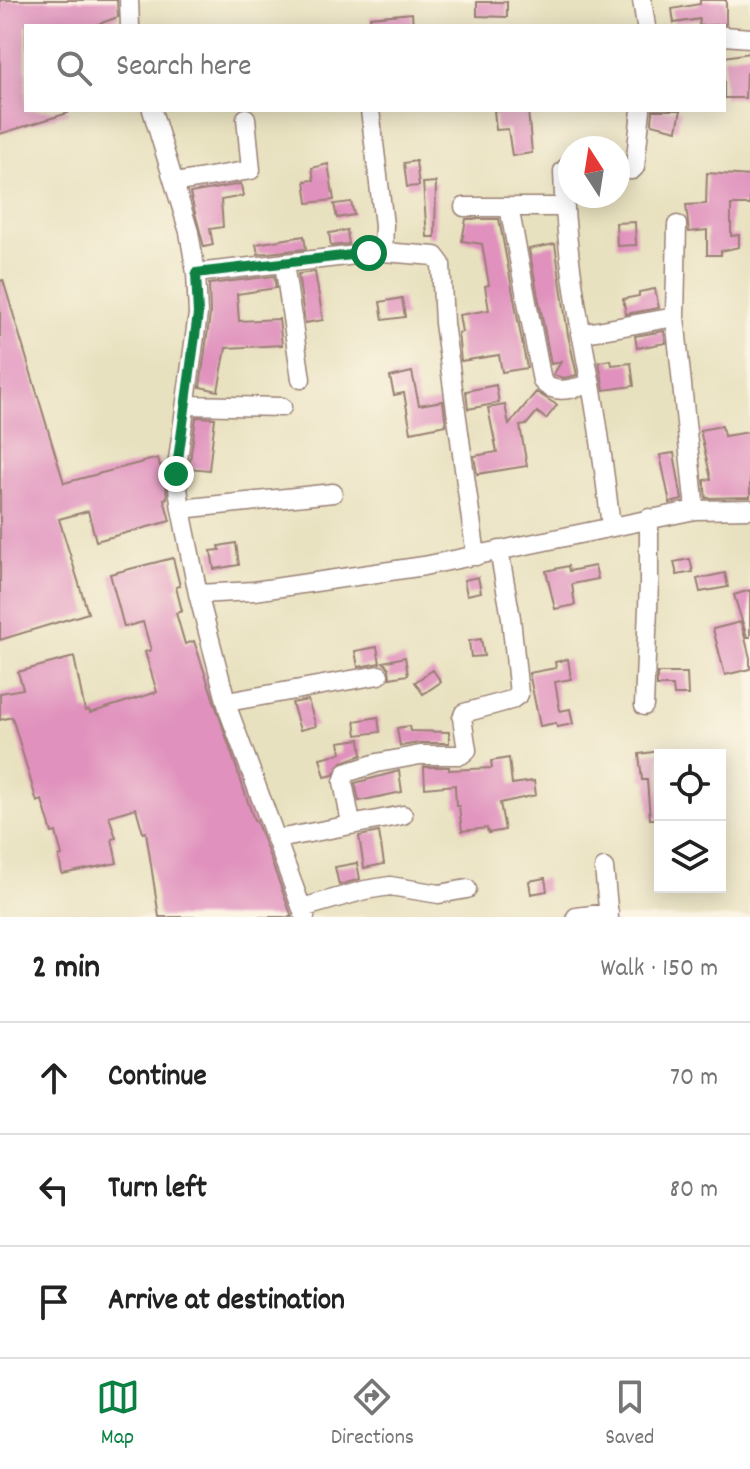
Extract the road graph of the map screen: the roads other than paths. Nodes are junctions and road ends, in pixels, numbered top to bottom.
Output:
1 (129, 0) edge
2 (642, 0) edge
3 (130, 24) edge
4 (646, 24) edge
5 (726, 36) edge
6 (750, 38) edge
7 (153, 112) edge
8 (370, 112) edge
9 (641, 112) edge
10 (246, 118) dead end
11 (630, 170) edge
12 (174, 183) junction
13 (464, 207) dead end
14 (509, 207) junction
15 (558, 207) edge
16 (564, 208) edge
17 (677, 225) dead end
18 (383, 252) junction
19 (284, 263) junction
20 (196, 273) junction
21 (675, 317) junction
22 (580, 334) junction
23 (301, 379) dead end
24 (591, 384) junction
25 (186, 405) junction
26 (282, 407) dead end
27 (333, 493) dead end
28 (181, 509) junction
29 (750, 509) edge
30 (695, 510) junction
31 (649, 518) junction
32 (611, 526) junction
33 (499, 550) junction
34 (476, 556) junction
35 (198, 594) junction
36 (379, 675) dead end
37 (227, 702) junction
38 (644, 706) dead end
39 (403, 815) dead end
40 (351, 823) junction
41 (278, 839) junction
42 (604, 868) dead end
43 (467, 889) dead end
44 (304, 912) edge
45 (609, 915) edge
46 (576, 917) edge

1 - 3 street
2 - 4 street
5 - 6 street
7 - 12 street
8 - 18 street
9 - 11 street
10 - 12 street
12 - 20 street
13 - 14 street
14 - 15 street
14 - 24 street
16 - 22 street
17 - 21 street
18 - 19 street
18 - 34 street
19 - 20 street
19 - 23 street
20 - 25 street
21 - 22 street
21 - 30 street
22 - 24 street
24 - 32 street
25 - 26 street
25 - 28 street
27 - 28 street
28 - 35 street
29 - 30 street
30 - 31 street
31 - 32 street
31 - 38 street
32 - 33 street
33 - 34 street
33 - 40 street
34 - 35 street
35 - 37 street
36 - 37 street
37 - 41 street
39 - 40 street
40 - 41 street
41 - 44 street
42 - 45 street
43 - 44 street
45 - 46 street

